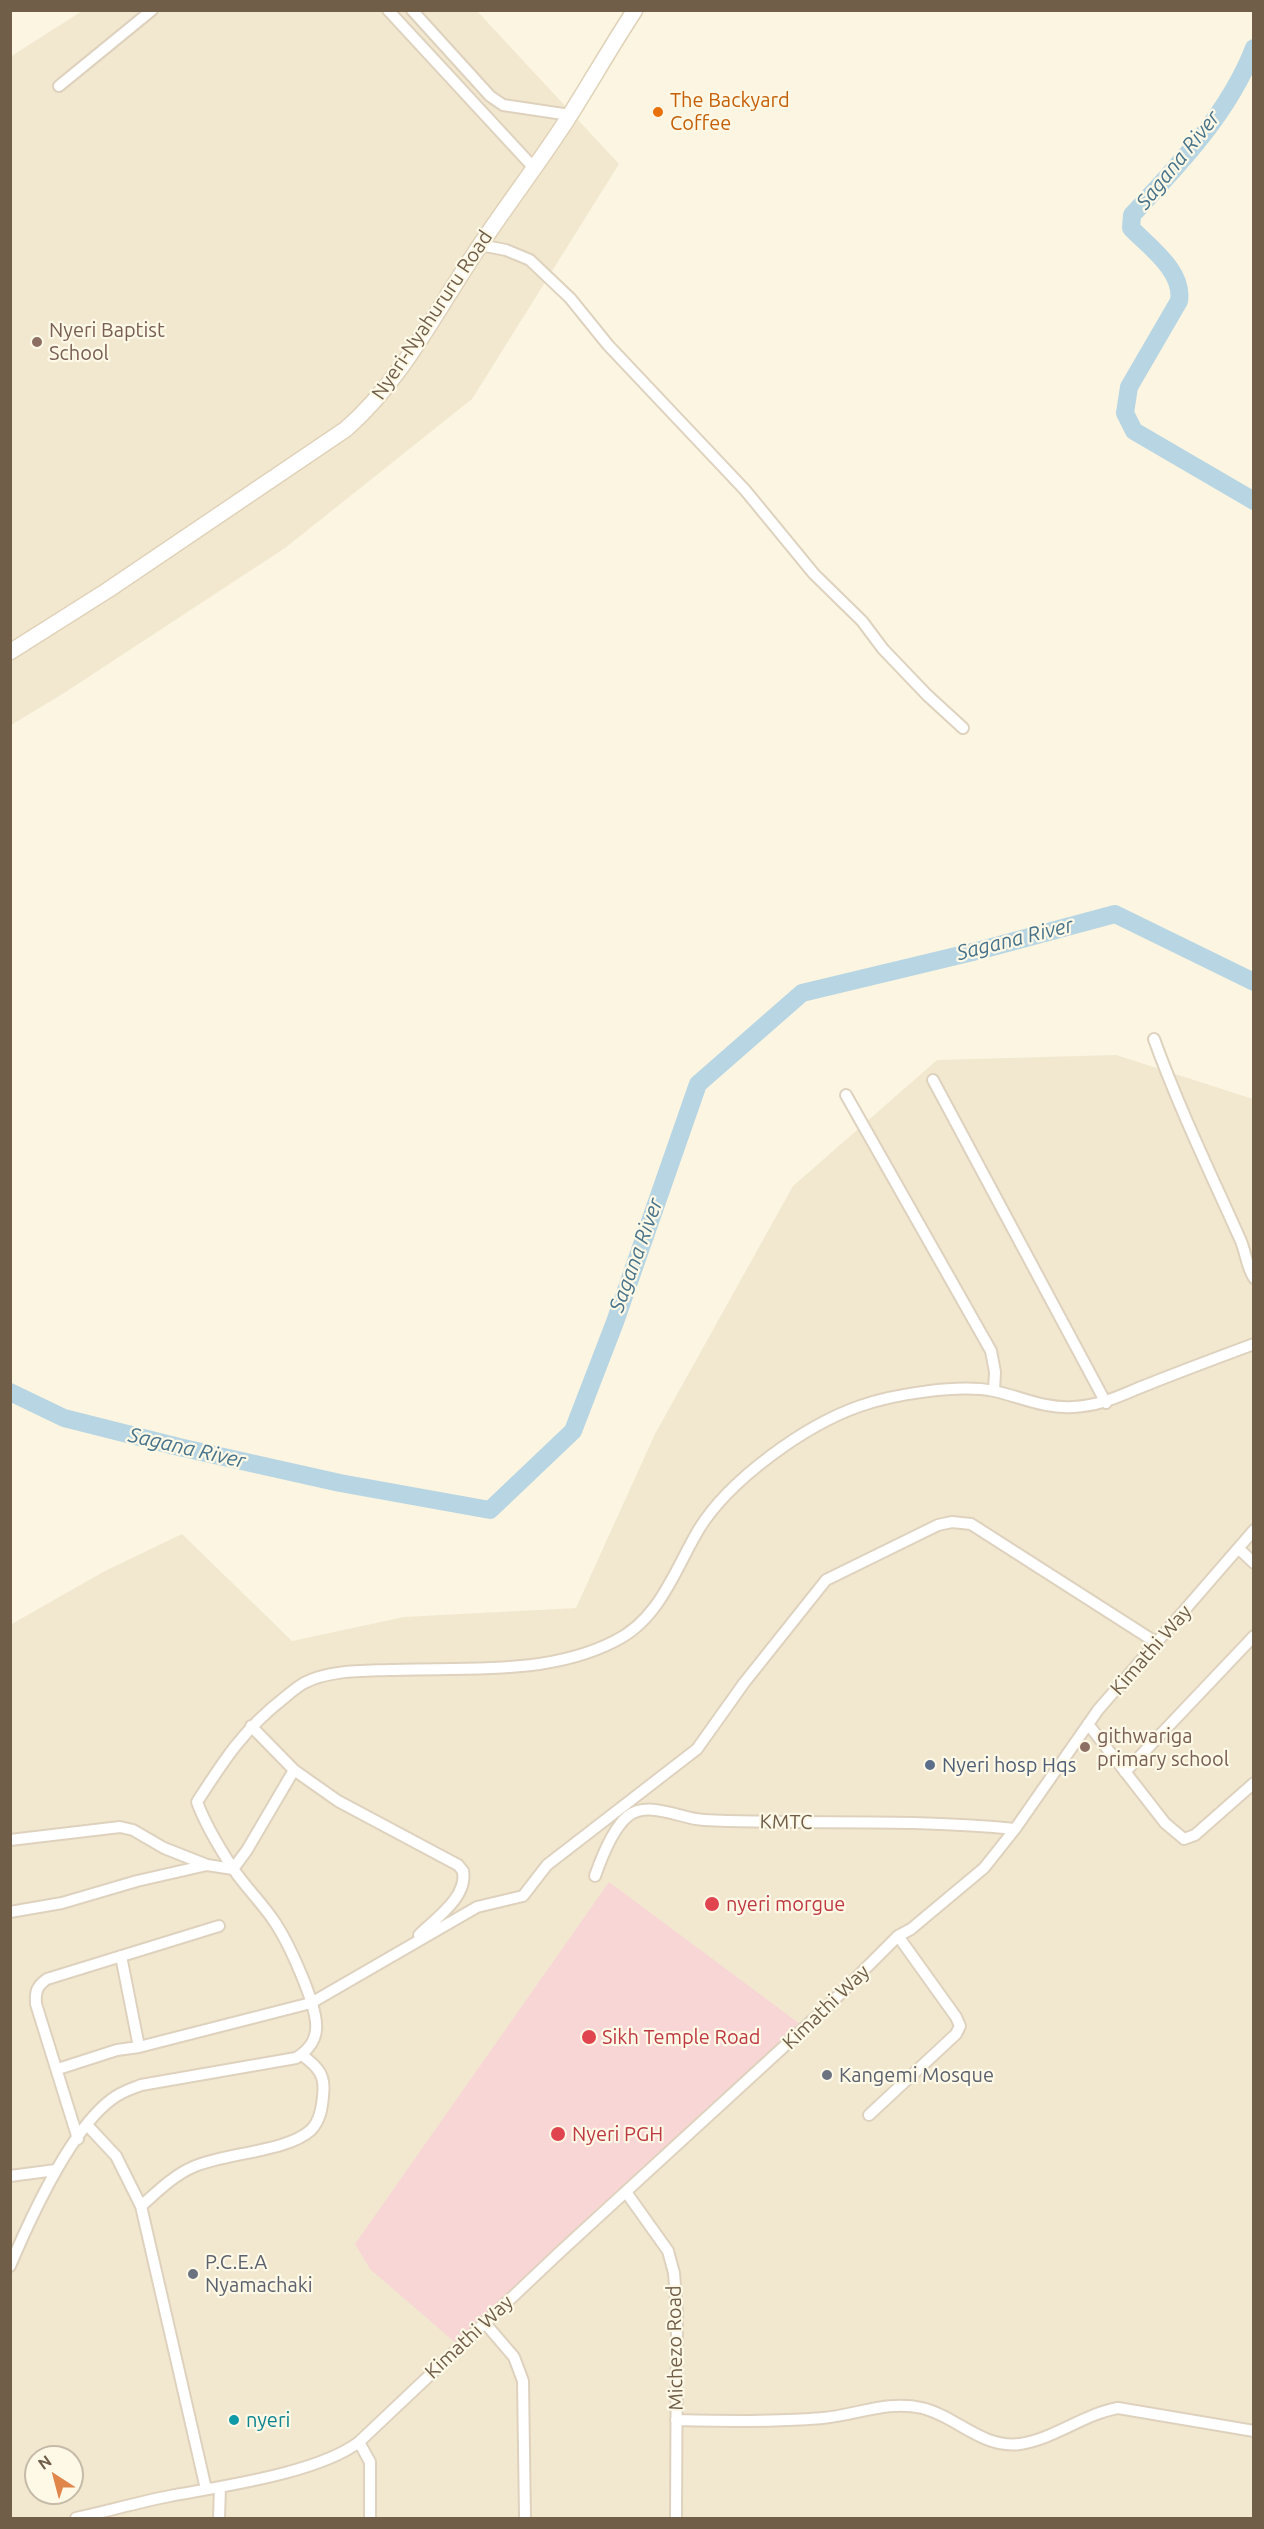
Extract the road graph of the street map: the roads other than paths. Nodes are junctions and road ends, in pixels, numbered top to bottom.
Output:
1 (152, 10) edge
2 (388, 10) edge
3 (412, 10) edge
4 (635, 10) edge
5 (59, 86) dead end
6 (570, 115) junction
7 (534, 168) junction
8 (480, 245) junction
9 (10, 652) edge
10 (963, 728) dead end
11 (1154, 1039) dead end
12 (933, 1080) dead end
13 (846, 1095) dead end
14 (1254, 1278) edge
15 (1254, 1344) edge
16 (994, 1391) junction
17 (1107, 1403) junction
18 (1254, 1530) edge
19 (1239, 1549) junction
20 (1254, 1563) edge
21 (1254, 1636) edge
22 (1157, 1643) junction
23 (1088, 1724) junction
24 (251, 1726) junction
25 (294, 1770) junction
26 (1125, 1772) junction
27 (1254, 1783) edge
28 (1015, 1829) junction
29 (10, 1840) edge
30 (207, 1865) junction
31 (233, 1869) junction
32 (595, 1876) dead end
33 (10, 1912) edge
34 (219, 1926) dead end
35 (898, 1936) junction
36 (408, 1946) junction
37 (121, 1956) junction
38 (311, 2003) junction
39 (139, 2047) junction
40 (302, 2055) junction
41 (57, 2069) junction
42 (869, 2115) dead end
43 (87, 2125) junction
44 (78, 2139) junction
45 (56, 2170) junction
46 (10, 2176) edge
47 (626, 2192) junction
48 (141, 2206) junction
49 (13, 2249) edge
50 (10, 2266) edge
51 (484, 2322) junction
52 (676, 2420) junction
53 (1254, 2432) edge
54 (359, 2442) junction
55 (220, 2487) junction
56 (206, 2489) junction
57 (110, 2514) edge
58 (76, 2518) edge
59 (219, 2518) edge
60 (370, 2518) edge
61 (525, 2518) edge
62 (676, 2518) edge

1 - 5 street
2 - 7 street
3 - 6 street
4 - 6 main road, Nyeri-Nyahururu Road
6 - 7 main road, Nyeri-Nyahururu Road
7 - 8 main road, Nyeri-Nyahururu Road
8 - 9 main road, Nyeri-Nyahururu Road
8 - 10 street
11 - 14 street
12 - 17 street
13 - 16 street
15 - 17 street
16 - 17 street
16 - 24 street
18 - 19 street, Kimathi Way
19 - 20 street
19 - 22 street, Kimathi Way
21 - 26 street
22 - 23 street, Kimathi Way
22 - 36 street
23 - 26 street
23 - 28 street, Kimathi Way
24 - 25 street
24 - 31 street
25 - 31 street
25 - 36 street
26 - 27 street
28 - 32 street, KMTC
28 - 35 street, Kimathi Way
29 - 30 street
30 - 31 street
30 - 33 street
31 - 38 street
34 - 37 street
35 - 42 street
35 - 47 street, Kimathi Way
36 - 38 street
37 - 39 street
37 - 41 street
38 - 39 street
38 - 40 street
39 - 41 street
40 - 43 street
40 - 48 street
41 - 44 street
43 - 44 street
43 - 48 street
44 - 45 street
45 - 46 street
45 - 49 street
47 - 51 street, Kimathi Way
47 - 52 street, Michezo Road
48 - 56 street
49 - 50 street
51 - 54 street, Kimathi Way
51 - 61 street
52 - 53 street
52 - 62 street, Michezo Road
54 - 55 street, Kimathi Way
54 - 60 street
55 - 56 street, Kimathi Way
55 - 59 street
56 - 57 street, Kimathi Way
57 - 58 street, Kimathi Way

